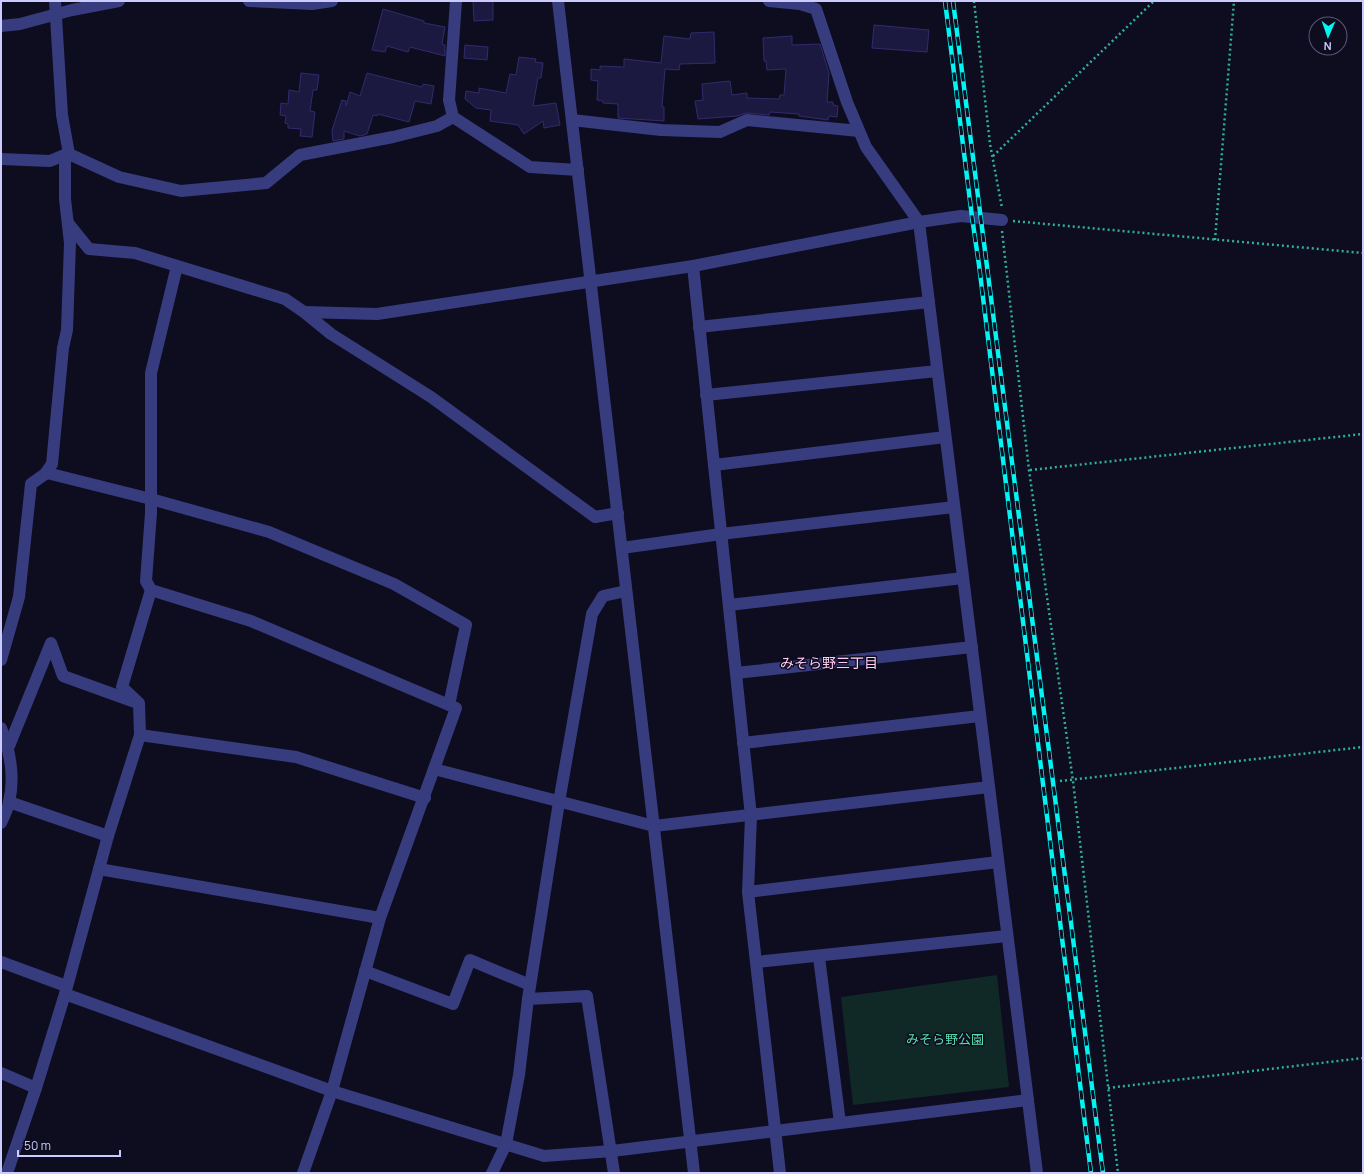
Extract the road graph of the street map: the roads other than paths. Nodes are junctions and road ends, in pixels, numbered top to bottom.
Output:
1 (55, 1) edge
2 (119, 1) edge
3 (249, 1) edge
4 (332, 1) edge
5 (456, 1) edge
6 (558, 1) edge
7 (769, 1) edge
8 (312, 2) edge
9 (818, 5) edge
10 (56, 14) junction
11 (1, 26) edge
12 (453, 117) junction
13 (572, 120) junction
14 (859, 130) junction
15 (69, 153) junction
16 (1, 159) edge
17 (578, 170) junction
18 (1002, 220) road end
19 (918, 222) junction
20 (68, 223) junction
21 (177, 266) junction
22 (693, 266) junction
23 (591, 282) junction
24 (928, 302) junction
25 (304, 312) junction
26 (699, 327) junction
27 (937, 371) junction
28 (706, 395) junction
29 (945, 437) junction
30 (714, 465) junction
31 (47, 473) junction
32 (151, 499) junction
33 (954, 507) junction
34 (618, 513) junction
35 (721, 534) junction
36 (622, 548) junction
37 (963, 578) junction
38 (151, 590) junction
39 (626, 591) junction
40 (729, 605) junction
41 (972, 647) junction
42 (1, 660) edge
43 (736, 673) junction
44 (138, 703) junction
45 (449, 705) junction
46 (980, 716) junction
47 (1, 728) edge
48 (140, 735) junction
49 (743, 743) junction
50 (8, 746) junction
51 (434, 769) junction
52 (989, 787) junction
53 (425, 798) junction
54 (9, 802) junction
55 (559, 802) junction
56 (751, 816) junction
57 (1, 823) edge
58 (654, 826) junction
59 (108, 836) junction
60 (998, 862) junction
61 (98, 869) junction
62 (748, 892) junction
63 (380, 918) junction
64 (1008, 936) junction
65 (818, 957) junction
66 (1, 962) edge
67 (756, 962) junction
68 (365, 971) junction
69 (530, 986) junction
70 (65, 990) junction
71 (528, 999) junction
72 (1, 1073) edge
73 (36, 1088) junction
74 (332, 1091) junction
75 (1028, 1100) junction
76 (840, 1123) junction
77 (775, 1131) junction
78 (690, 1141) junction
79 (506, 1144) junction
80 (612, 1151) junction
81 (7, 1173) edge
82 (303, 1173) edge
83 (492, 1173) edge
84 (614, 1173) edge
85 (694, 1173) edge
86 (780, 1173) edge
87 (1037, 1173) edge

1 - 10 street
2 - 10 street
3 - 8 street
4 - 8 street
5 - 12 street
6 - 13 street
7 - 9 street
9 - 14 street
10 - 11 street
10 - 15 street
12 - 15 street
12 - 17 street
13 - 14 street
13 - 17 street
14 - 19 street
15 - 16 street
15 - 20 street
17 - 23 street
18 - 19 street
19 - 22 street
19 - 24 street
20 - 21 street
20 - 31 street
21 - 25 street
21 - 32 street
22 - 23 street
22 - 26 street
23 - 25 street
23 - 34 street
24 - 26 street
24 - 27 street
25 - 34 street
26 - 28 street
27 - 28 street
27 - 29 street
28 - 30 street
29 - 30 street
29 - 33 street
30 - 35 street
31 - 32 street
31 - 42 street
32 - 38 street
32 - 45 street
33 - 35 street
33 - 37 street
34 - 36 street
35 - 36 street
35 - 40 street
36 - 39 street
37 - 40 street
37 - 41 street
38 - 44 street
38 - 45 street
39 - 55 street
39 - 58 street
40 - 43 street
41 - 43 street
41 - 46 street
43 - 49 street
44 - 48 street
44 - 50 street
45 - 51 street
46 - 49 street
46 - 52 street
47 - 50 street
48 - 53 street
48 - 59 street
49 - 56 street
50 - 54 street
51 - 53 street
51 - 55 street
52 - 56 street
52 - 60 street
53 - 63 street
54 - 57 street
54 - 59 street
55 - 58 street
55 - 69 street
56 - 58 street
56 - 62 street
58 - 78 street
59 - 61 street
60 - 62 street
60 - 64 street
61 - 63 street
61 - 70 street
62 - 67 street
63 - 68 street
64 - 65 street
64 - 75 street
65 - 67 street
65 - 76 street
66 - 70 street
67 - 77 street
68 - 69 street
68 - 74 street
69 - 71 street
70 - 73 street
70 - 74 street
71 - 79 street
71 - 80 street
72 - 73 street
73 - 81 street
74 - 79 street
74 - 82 street
75 - 76 street
75 - 87 street
76 - 77 street
77 - 78 street
77 - 86 street
78 - 80 street
78 - 85 street
79 - 80 street
79 - 83 street
80 - 84 street

